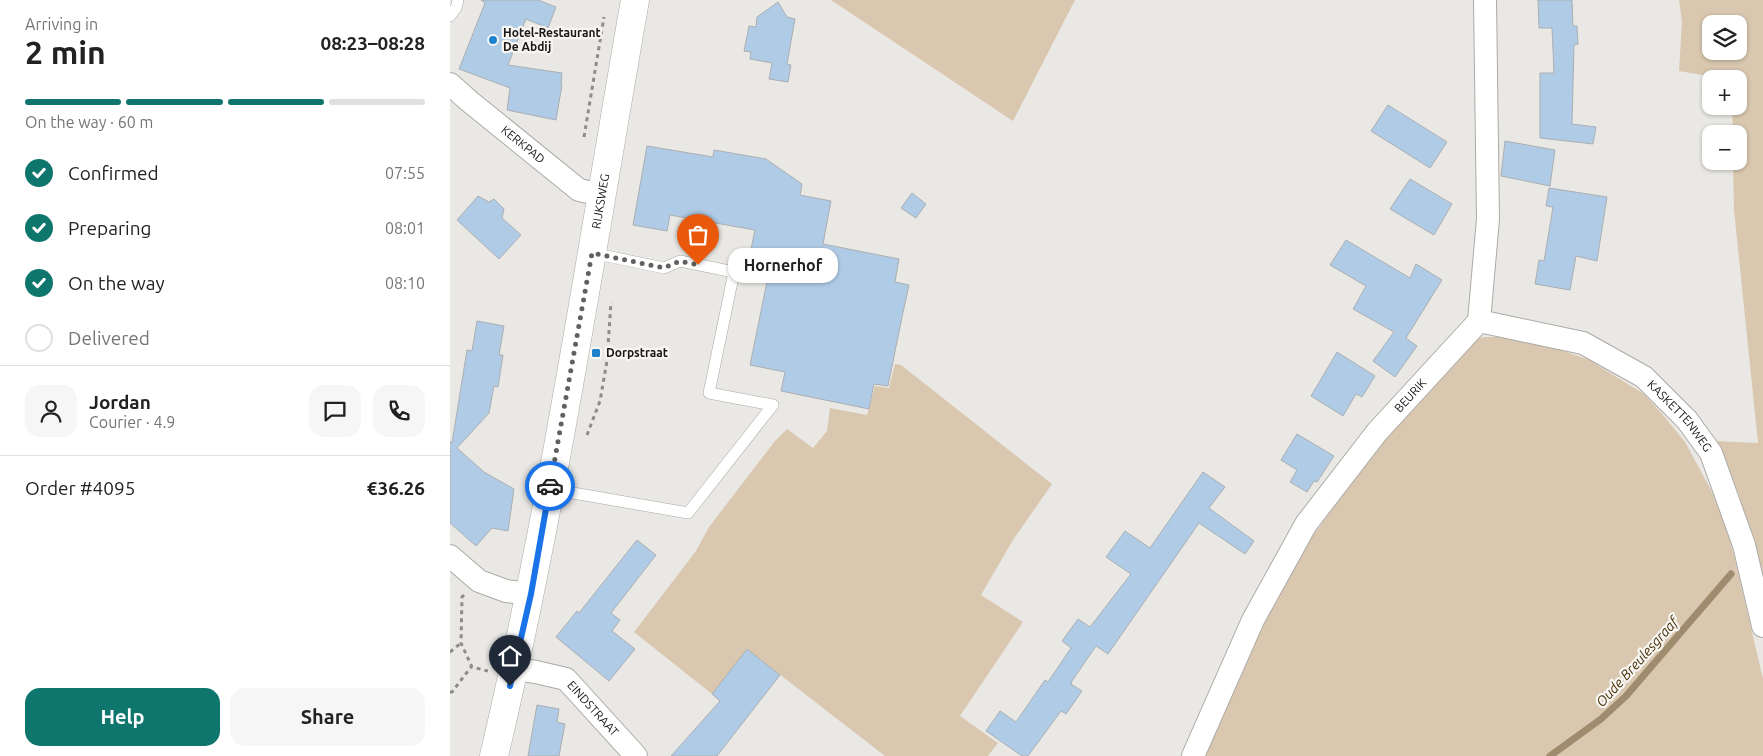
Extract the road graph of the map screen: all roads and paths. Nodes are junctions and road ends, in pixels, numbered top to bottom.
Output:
1 (458, 0) edge
2 (635, 0) edge
3 (1485, 0) edge
4 (450, 16) edge
5 (450, 84) edge
6 (590, 192) junction
7 (592, 253) junction
8 (1479, 321) junction
9 (550, 489) junction
10 (450, 556) edge
11 (479, 581) junction
12 (531, 594) junction
13 (1763, 626) edge
14 (461, 643) junction
15 (450, 652) edge
16 (472, 666) junction
17 (502, 670) junction
18 (450, 692) edge
19 (494, 756) edge
20 (636, 756) edge
21 (1192, 756) edge

1 - 4 lane
2 - 6 main road, RIJKSWEG
3 - 8 street
5 - 6 street, KERKPAD
6 - 7 main road, RIJKSWEG
7 - 9 main road, RIJKSWEG
7 - 9 lane
8 - 13 street, KASKETTENWEG
8 - 21 street, BEURIK
9 - 12 main road, RIJKSWEG
10 - 11 street
11 - 12 street
11 - 14 path
12 - 17 main road, RIJKSWEG
14 - 15 path
14 - 16 path
16 - 17 path
16 - 18 path
17 - 19 main road, RIJKSWEG
17 - 20 street, EINDSTRAAT

